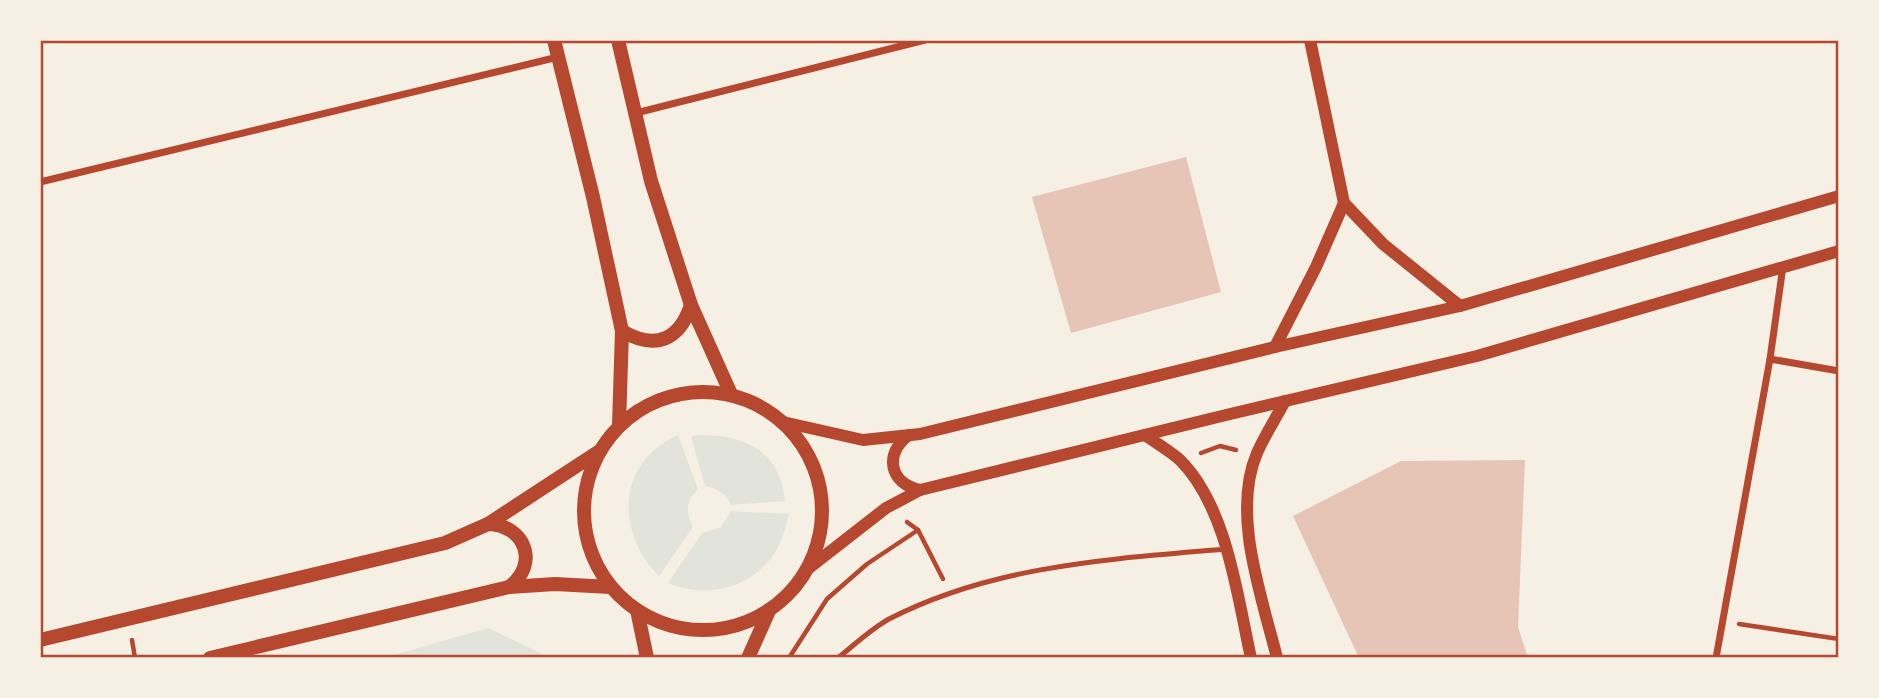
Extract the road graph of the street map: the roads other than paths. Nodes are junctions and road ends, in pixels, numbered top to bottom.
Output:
1 (554, 40) edge
2 (618, 40) edge
3 (925, 40) edge
4 (1310, 40) edge
5 (558, 57) junction
6 (636, 113) junction
7 (40, 182) edge
8 (1839, 196) edge
9 (1344, 203) junction
10 (1839, 251) edge
11 (1783, 265) junction
12 (691, 304) junction
13 (1460, 306) junction
14 (622, 331) junction
15 (1275, 347) junction
16 (1770, 359) junction
17 (1839, 371) edge
18 (730, 394) junction
19 (1285, 401) junction
20 (783, 422) junction
21 (620, 425) junction
22 (909, 435) junction
23 (1145, 435) junction
24 (598, 452) junction
25 (920, 490) junction
26 (488, 524) junction
27 (1226, 549) junction
28 (809, 568) junction
29 (509, 587) junction
30 (611, 587) junction
31 (637, 610) junction
32 (769, 611) junction
33 (40, 640) edge
34 (210, 658) edge
35 (647, 658) edge
36 (748, 658) edge
37 (838, 658) edge
38 (1251, 658) edge
39 (1277, 658) edge
40 (1716, 658) edge

1 - 5 main road
2 - 6 main road
3 - 6 street
4 - 9 street
5 - 7 street
5 - 14 main road
6 - 12 main road
8 - 13 street
9 - 13 street
9 - 15 street
10 - 11 street
11 - 16 street
11 - 19 street
12 - 14 main road
12 - 18 main road
13 - 15 street
14 - 21 main road
15 - 22 street
16 - 17 street
16 - 40 street
18 - 20 main road
18 - 21 main road
19 - 23 street
19 - 39 street
20 - 22 street
20 - 28 main road
21 - 24 main road
22 - 25 street
23 - 25 street
23 - 27 street
24 - 26 main road
24 - 30 main road
25 - 28 street
26 - 29 main road
26 - 33 main road
27 - 37 lane
27 - 38 street
28 - 32 main road
29 - 30 main road
29 - 34 main road
30 - 31 main road
31 - 32 main road
31 - 35 main road
32 - 36 main road

